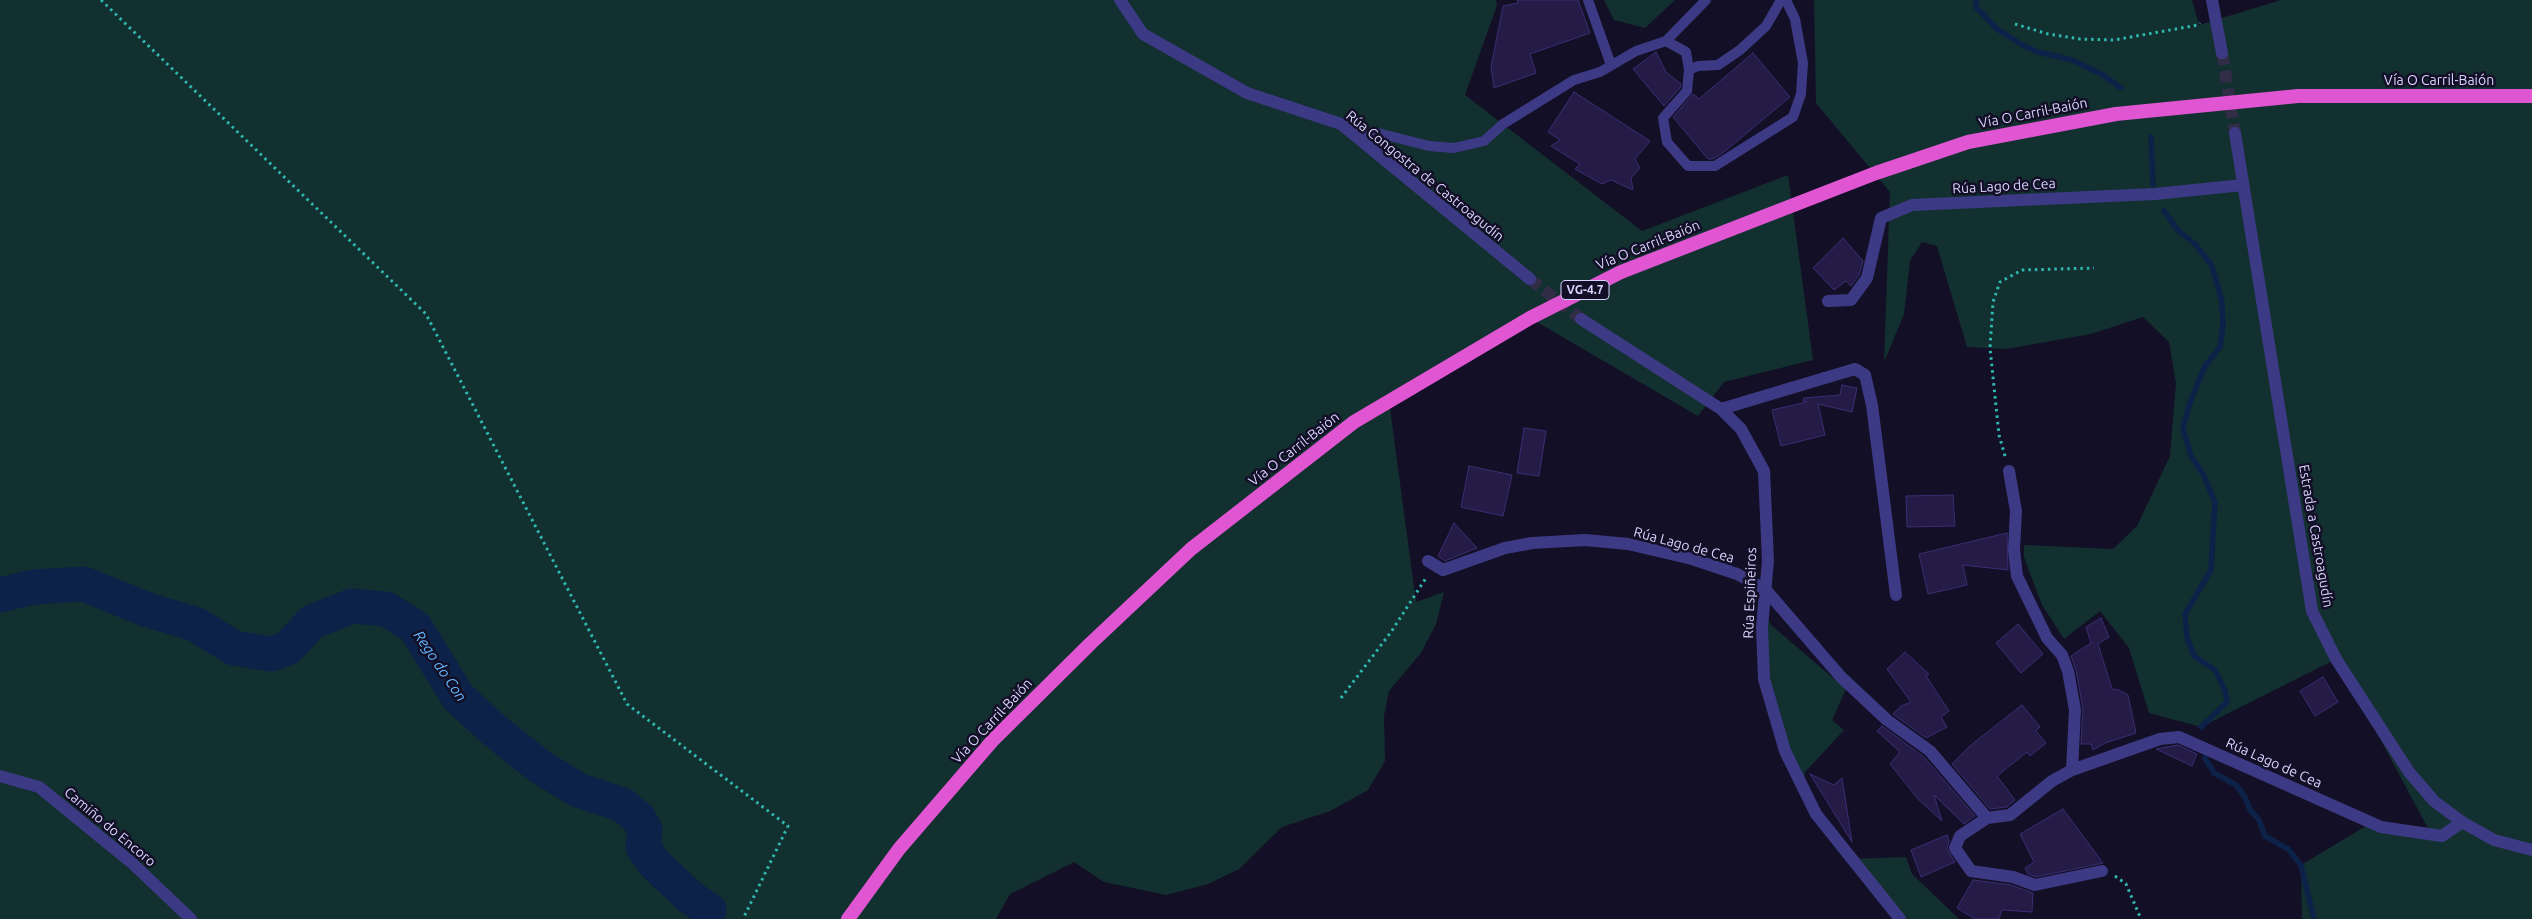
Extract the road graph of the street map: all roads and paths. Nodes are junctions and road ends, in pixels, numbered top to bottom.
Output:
1 (101, 0) edge
2 (1120, 0) edge
3 (1588, 0) edge
4 (1706, 0) edge
5 (1781, 0) edge
6 (1786, 0) edge
7 (2213, 3) edge
8 (2015, 24) dead end
9 (1666, 41) junction
10 (2222, 53) tunnel mouth
11 (1611, 65) junction
12 (1689, 70) junction
13 (2532, 96) edge
14 (2235, 133) tunnel mouth
15 (1358, 138) junction
16 (2243, 185) junction
17 (2094, 268) dead end
18 (1530, 279) tunnel mouth
19 (1828, 301) dead end
20 (1581, 319) tunnel mouth
21 (1721, 410) junction
22 (2009, 471) joint
23 (1428, 561) dead end
24 (1443, 570) junction
25 (1766, 589) junction
26 (1896, 595) dead end
27 (1341, 698) dead end
28 (2072, 770) junction
29 (0, 776) edge
30 (1987, 818) junction
31 (2462, 822) junction
32 (2532, 850) edge
33 (2102, 871) joint
34 (191, 919) edge
35 (743, 919) edge
36 (848, 919) edge
37 (1900, 919) edge
38 (2141, 919) edge

1 - 35 path
2 - 15 street, Rúa Congostra de Castroagudín
3 - 11 lane
4 - 9 lane
5 - 12 lane
6 - 12 lane
7 - 8 path
7 - 10 street
9 - 11 lane
9 - 12 lane
11 - 15 lane
13 - 36 highway, Vía O Carril-Baión / VG-4.7
14 - 16 street, Estrada a Castroagudín
15 - 18 street, Rúa Congostra de Castroagudín
16 - 19 street, Rúa Lago de Cea
16 - 31 street, Estrada a Castroagudín
17 - 22 path
20 - 21 street, Rúa Espiñeiros
21 - 25 street, Rúa Espiñeiros
21 - 26 street
22 - 28 street
23 - 24 street
24 - 25 street, Rúa Lago de Cea
24 - 27 path
25 - 30 street, Rúa Lago de Cea
25 - 37 street, Rúa Espiñeiros
28 - 30 street, Rúa Lago de Cea
28 - 31 street, Rúa Lago de Cea
29 - 34 street, Camiño do Encoro
30 - 33 street, Rúa Lago de Cea
31 - 32 street, Estrada a Castroagudín
33 - 38 path

